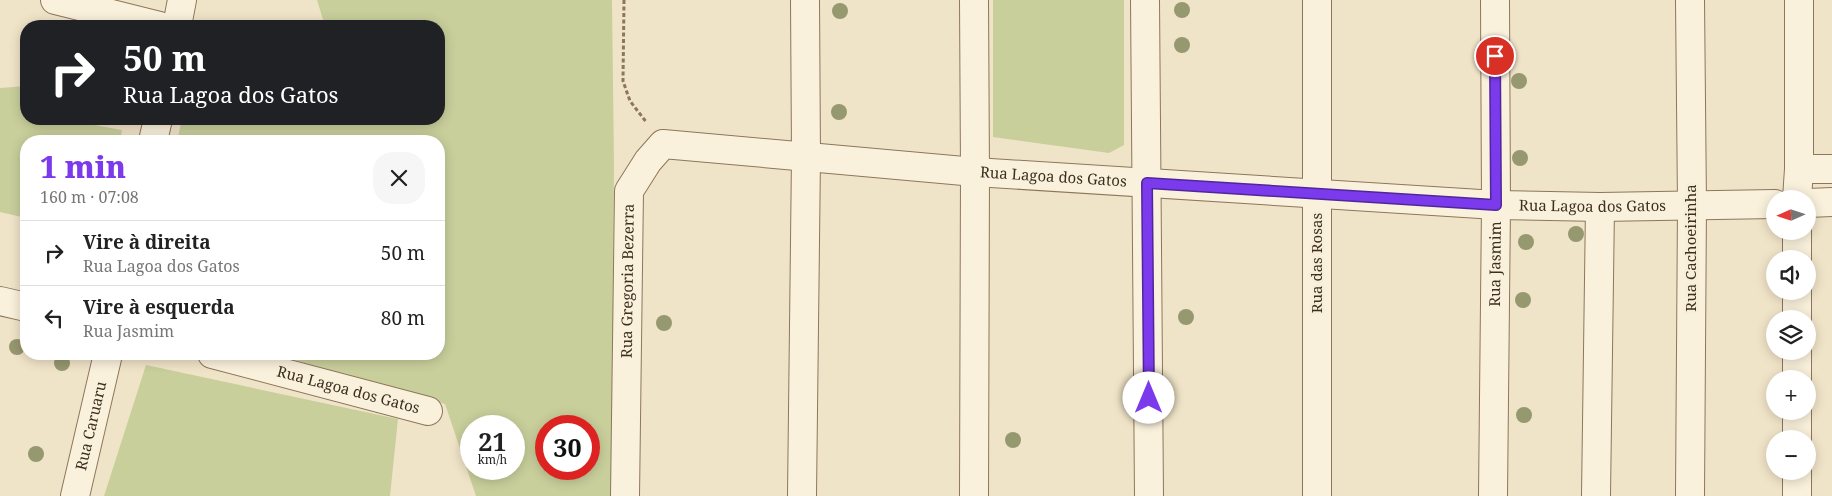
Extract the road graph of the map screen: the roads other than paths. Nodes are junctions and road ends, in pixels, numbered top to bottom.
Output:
1 (55, 0) edge
2 (182, 0) edge
3 (805, 0) edge
4 (974, 0) edge
5 (1145, 0) edge
6 (1317, 0) edge
7 (1495, 0) edge
8 (1690, 0) edge
9 (1799, 0) edge
10 (136, 20) edge
11 (178, 20) edge
12 (663, 144) joint
13 (806, 156) junction
14 (1799, 169) junction
15 (1832, 169) edge
16 (976, 172) junction
17 (1147, 183) junction
18 (1798, 190) edge
19 (1317, 195) junction
20 (1832, 202) edge
21 (1816, 203) edge
22 (1766, 204) edge
23 (1496, 205) junction
24 (1692, 205) junction
25 (1600, 206) junction
26 (0, 301) edge
27 (20, 306) edge
28 (107, 360) edge
29 (235, 360) edge
30 (428, 411) dead end
31 (1796, 480) edge
32 (75, 496) edge
33 (625, 496) edge
34 (802, 496) edge
35 (974, 496) edge
36 (1150, 496) edge
37 (1317, 496) edge
38 (1493, 496) edge
39 (1596, 496) edge
40 (1690, 496) edge
41 (1796, 496) edge

1 - 10 street
2 - 11 street
3 - 13 street
4 - 16 street
5 - 17 street
6 - 19 street, Rua das Rosas
7 - 23 street, Rua Jasmim
8 - 24 street, Rua Cachoeirinha
9 - 14 street
12 - 13 street, Rua Lagoa dos Gatos
12 - 33 street, Rua Gregoria Bezerra
13 - 16 street, Rua Lagoa dos Gatos
13 - 34 street
14 - 15 street
14 - 18 street
16 - 17 street, Rua Lagoa dos Gatos
16 - 35 street
17 - 19 street, Rua Lagoa dos Gatos
17 - 36 street
19 - 23 street, Rua Lagoa dos Gatos
19 - 37 street, Rua das Rosas
20 - 21 street
22 - 24 street, Rua Lagoa dos Gatos
23 - 25 street, Rua Lagoa dos Gatos
23 - 38 street, Rua Jasmim
24 - 25 street, Rua Lagoa dos Gatos
24 - 40 street, Rua Cachoeirinha
25 - 39 street
26 - 27 street
28 - 32 street, Rua Caruaru
29 - 30 street, Rua Lagoa dos Gatos
31 - 41 street

